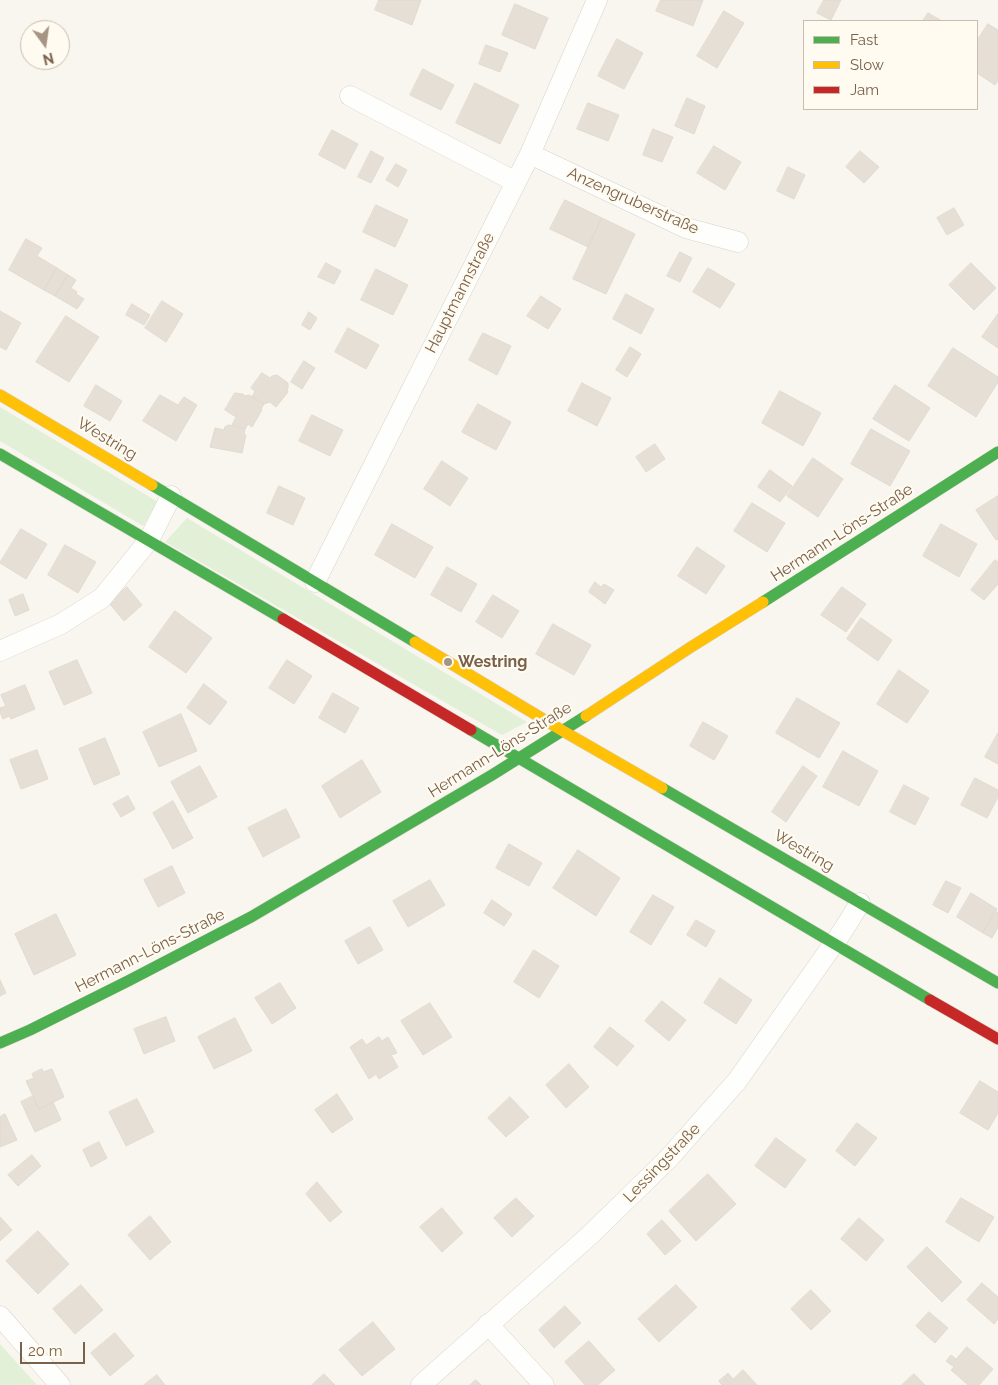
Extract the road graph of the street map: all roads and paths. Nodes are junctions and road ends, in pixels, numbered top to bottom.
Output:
1 (597, 0) edge
2 (350, 96) dead end
3 (530, 154) junction
4 (516, 182) junction
5 (738, 242) dead end
6 (0, 395) edge
7 (998, 452) edge
8 (0, 454) edge
9 (171, 496) junction
10 (149, 540) junction
11 (315, 582) junction
12 (0, 651) edge
13 (563, 731) junction
14 (519, 759) junction
15 (860, 903) junction
16 (833, 943) junction
17 (998, 983) edge
18 (998, 1039) edge
19 (0, 1043) edge
20 (0, 1316) edge
21 (488, 1324) junction
22 (60, 1385) edge
23 (421, 1385) edge
24 (544, 1385) edge

1 - 3 street, Hauptmannstraße
2 - 4 street
3 - 4 street, Hauptmannstraße
3 - 5 street, Anzengruberstraße
4 - 11 street, Hauptmannstraße
6 - 9 street, Westring
7 - 13 street, Hermann-Löns-Straße
8 - 10 street
9 - 10 street
9 - 11 street, Westring
10 - 12 street
10 - 14 street
11 - 13 street, Westring
13 - 14 street, Hermann-Löns-Straße
13 - 15 street, Westring
14 - 16 street
14 - 19 street, Hermann-Löns-Straße
15 - 16 street, Lessingstraße
15 - 17 street, Westring
16 - 18 street
16 - 21 street, Lessingstraße
20 - 22 street
21 - 23 street, Lessingstraße
21 - 24 street

